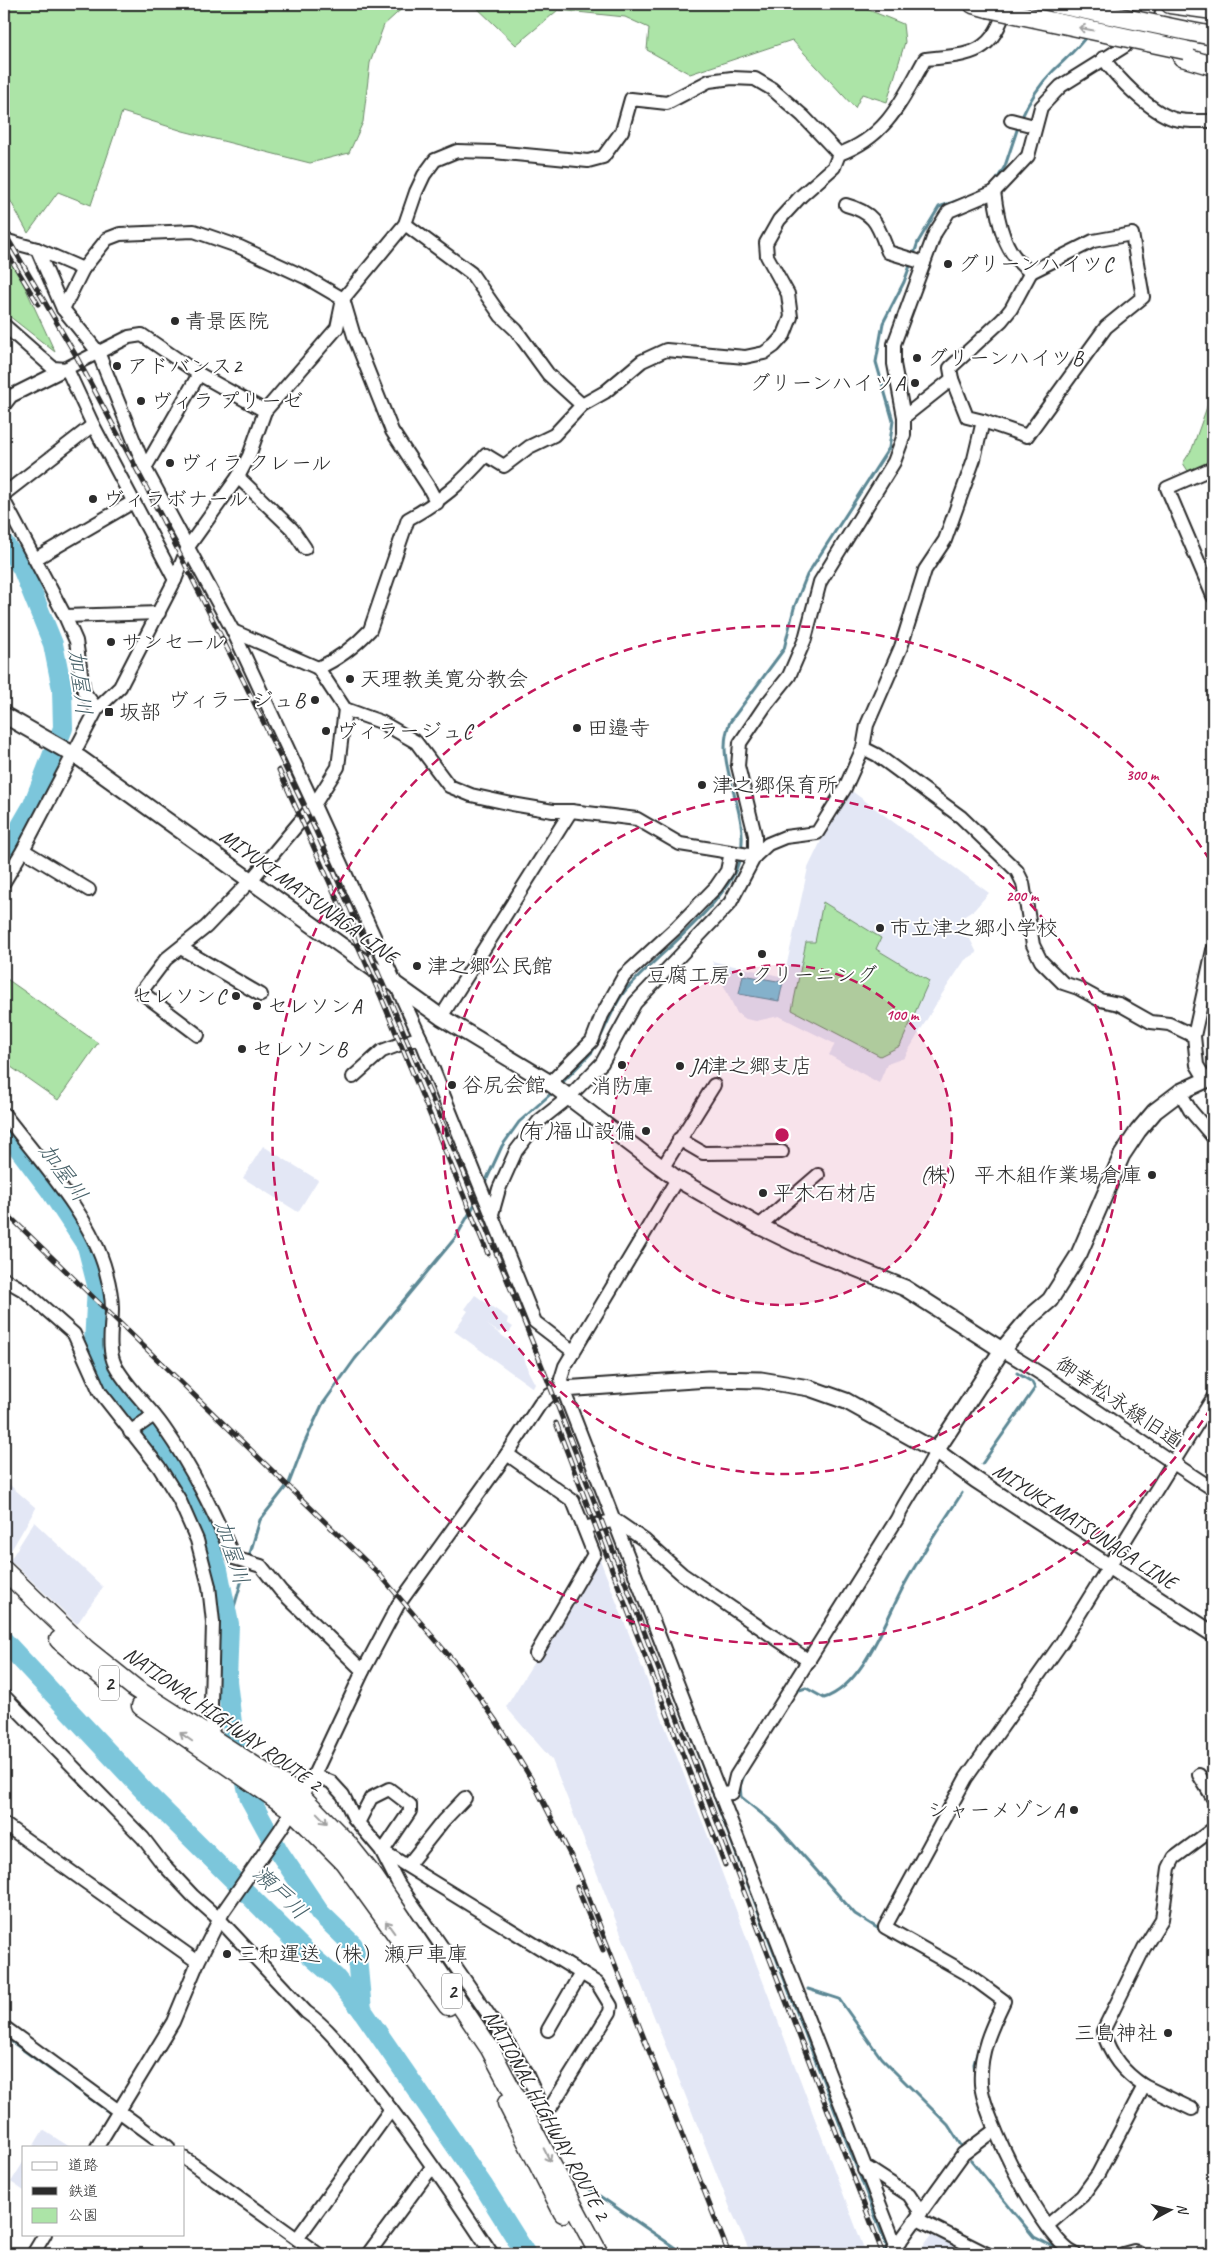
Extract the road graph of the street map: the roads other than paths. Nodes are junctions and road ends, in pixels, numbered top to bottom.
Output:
1 (1007, 4) edge
2 (1057, 4) edge
3 (1149, 4) edge
4 (1170, 4) edge
5 (980, 6) edge
6 (1213, 10) edge
7 (1213, 36) edge
8 (1184, 54) junction
9 (1213, 55) edge
10 (1102, 58) junction
11 (1213, 66) edge
12 (1011, 120) dead end
13 (1213, 121) edge
14 (1034, 126) junction
15 (839, 154) junction
16 (994, 192) junction
17 (846, 206) dead end
18 (405, 224) junction
19 (4, 240) edge
20 (37, 249) junction
21 (924, 263) junction
22 (83, 269) junction
23 (1031, 272) junction
24 (343, 299) junction
25 (63, 309) junction
26 (4, 325) edge
27 (98, 352) junction
28 (68, 369) junction
29 (199, 374) junction
30 (952, 379) junction
31 (582, 404) junction
32 (4, 405) edge
33 (265, 411) junction
34 (904, 416) junction
35 (983, 421) junction
36 (92, 424) junction
37 (145, 468) junction
38 (1213, 468) edge
39 (238, 477) junction
40 (4, 494) edge
41 (4, 500) edge
42 (133, 502) junction
43 (437, 503) junction
44 (188, 547) junction
45 (305, 548) dead end
46 (35, 560) junction
47 (175, 580) junction
48 (1213, 596) edge
49 (159, 613) junction
50 (65, 616) junction
51 (233, 631) junction
52 (318, 668) junction
53 (97, 709) junction
54 (345, 709) junction
55 (4, 715) edge
56 (863, 748) junction
57 (69, 752) junction
58 (314, 805) junction
59 (571, 811) junction
60 (23, 850) junction
61 (731, 852) junction
62 (755, 856) junction
63 (252, 879) junction
64 (4, 882) edge
65 (89, 890) dead end
66 (676, 928) junction
67 (692, 942) junction
68 (181, 948) junction
69 (1213, 950) edge
70 (396, 986) junction
71 (261, 995) dead end
72 (441, 1017) junction
73 (198, 1035) dead end
74 (1194, 1036) junction
75 (420, 1037) junction
76 (353, 1077) dead end
77 (1210, 1079) edge
78 (714, 1085) dead end
79 (559, 1090) junction
80 (1180, 1092) junction
81 (4, 1114) edge
82 (1213, 1136) edge
83 (679, 1139) junction
84 (782, 1152) dead end
85 (664, 1167) junction
86 (818, 1175) dead end
87 (677, 1179) junction
88 (492, 1214) junction
89 (760, 1226) junction
90 (4, 1279) edge
91 (1002, 1350) junction
92 (574, 1352) junction
93 (562, 1389) junction
94 (1213, 1398) edge
95 (152, 1416) junction
96 (131, 1431) junction
97 (936, 1451) junction
98 (507, 1454) junction
99 (1172, 1463) junction
100 (1213, 1489) edge
101 (610, 1520) junction
102 (584, 1528) junction
103 (1108, 1566) junction
104 (4, 1570) edge
105 (4, 1586) edge
106 (1213, 1634) edge
107 (536, 1654) dead end
108 (809, 1661) junction
109 (362, 1670) junction
110 (4, 1696) edge
111 (218, 1743) junction
112 (314, 1775) junction
113 (1199, 1776) dead end
114 (720, 1794) junction
115 (465, 1798) dead end
116 (1213, 1798) edge
117 (296, 1803) junction
118 (358, 1823) junction
119 (4, 1824) edge
120 (1213, 1829) edge
121 (381, 1850) junction
122 (408, 1864) junction
123 (391, 1888) junction
124 (221, 1916) junction
125 (198, 1962) junction
126 (581, 1973) junction
127 (4, 2027) edge
128 (548, 2030) dead end
129 (1144, 2086) junction
130 (392, 2109) junction
131 (1192, 2109) dead end
132 (116, 2115) junction
133 (537, 2117) junction
134 (995, 2130) junction
135 (98, 2146) edge
136 (166, 2146) edge
137 (185, 2159) edge
138 (432, 2166) junction
139 (864, 2170) junction
140 (919, 2216) junction
141 (1048, 2225) junction
142 (44, 2236) edge
143 (297, 2239) junction
144 (894, 2252) edge
145 (34, 2254) edge
146 (318, 2254) edge
147 (368, 2254) edge
148 (492, 2254) edge
149 (585, 2254) edge
150 (599, 2254) edge
151 (987, 2254) edge
152 (1075, 2254) edge
153 (1123, 2254) edge
154 (1140, 2254) edge

1 - 15 street
2 - 7 highway, bridge
3 - 10 street
4 - 6 highway
8 -> 5 highway, bridge
8 - 9 highway
8 - 11 highway
10 - 13 street
10 - 14 street
12 - 14 street
14 - 16 street
15 - 18 street
15 - 31 street
16 - 21 street
16 - 23 street
17 - 21 street
18 - 24 street
18 - 31 street
19 - 20 street
20 - 22 street
20 - 25 street
21 - 34 street
22 - 24 street
22 - 25 street
23 - 30 street
23 - 35 street
24 - 33 street
24 - 43 street
25 - 27 street
26 - 28 street
27 - 28 street
27 - 29 street
27 - 37 street
28 - 32 street
28 - 36 street
29 - 33 street
29 - 37 street
30 - 34 street
30 - 35 street
31 - 43 street
33 - 39 street
34 - 62 street
35 - 56 street
36 - 40 street
36 - 42 street
37 - 44 street
38 - 48 street
39 - 44 street
39 - 45 street
41 - 46 street
42 - 46 street
42 - 47 street
43 - 52 street
44 - 47 street
44 - 51 street
46 - 50 street
47 - 49 street
49 - 50 street
49 - 53 street
50 - 53 street
51 - 52 street
51 - 58 street
52 - 54 street
53 - 57 street
54 - 58 street
54 - 59 street
55 - 57 main road, MIYUKI MATSUNAGA LINE
56 - 62 street
56 - 74 street
57 - 60 street
57 - 63 main road, MIYUKI MATSUNAGA LINE
58 - 63 street
58 - 70 street
59 - 61 street
59 - 72 street
60 - 64 street
60 - 65 street
61 - 62 street
61 - 66 street
62 - 67 street
63 - 68 street
63 - 70 main road, MIYUKI MATSUNAGA LINE
66 - 67 street
66 - 79 street
67 - 79 street
68 - 71 street
68 - 73 street
69 - 74 street
70 - 72 main road, MIYUKI MATSUNAGA LINE
70 - 75 street
72 - 79 main road, MIYUKI MATSUNAGA LINE
74 - 77 street
75 - 76 street
75 - 88 street
77 - 80 main road
78 - 83 street
79 - 85 main road, MIYUKI MATSUNAGA LINE
79 - 88 street
80 - 82 street
80 - 91 main road
81 - 95 street
83 - 84 street
83 - 85 street
85 - 87 main road, MIYUKI MATSUNAGA LINE
86 - 89 street
87 - 89 main road, MIYUKI MATSUNAGA LINE
87 - 92 street
88 - 92 street
89 - 91 main road, MIYUKI MATSUNAGA LINE
90 - 96 street
91 - 97 main road
91 - 99 street, 御幸松永線旧道
92 - 93 street
93 - 97 main road, MIYUKI MATSUNAGA LINE
93 - 98 street
93 - 101 street
94 - 99 street
95 - 96 street
95 - 109 street
96 - 111 street
97 - 103 main road, MIYUKI MATSUNAGA LINE
97 - 108 street
98 - 102 street
98 - 109 street
99 - 100 street, 御幸松永線旧道
99 - 103 street
101 - 102 street
101 - 108 street
101 - 114 street
102 - 107 street
103 - 106 main road, MIYUKI MATSUNAGA LINE
103 - 134 street
104 - 111 highway, NATIONAL HIGHWAY ROUTE 2 / 2
117 -> 105 highway, NATIONAL HIGHWAY ROUTE 2 / 2
108 - 114 street
109 - 112 street
110 - 124 street
111 - 117 highway, NATIONAL HIGHWAY ROUTE 2 / 2
112 - 117 street
112 - 118 street
113 - 116 street
114 - 139 street
115 - 122 street
117 -> 123 highway, NATIONAL HIGHWAY ROUTE 2 / 2
117 - 124 street
149 -> 117 highway, NATIONAL HIGHWAY ROUTE 2 / 2
118 - 121 street
118 - 121 street
119 - 125 street
120 - 129 street
121 - 122 street
121 - 123 street
122 - 126 street
123 - 133 highway, NATIONAL HIGHWAY ROUTE 2 / 2
124 - 125 street
124 - 130 street
125 - 132 street
126 - 128 street
126 - 133 street
127 - 132 street
129 - 131 street
129 - 141 street
130 - 138 street
130 - 143 street
132 - 135 street
132 - 136 street
133 -> 150 highway, NATIONAL HIGHWAY ROUTE 2 / 2
134 - 140 street
134 - 141 street
137 - 143 street
138 - 147 street
138 - 148 street
139 - 140 street
139 - 144 street
140 - 144 street
140 - 151 street
141 - 152 street
142 - 145 street
143 - 146 street
153 - 154 street

